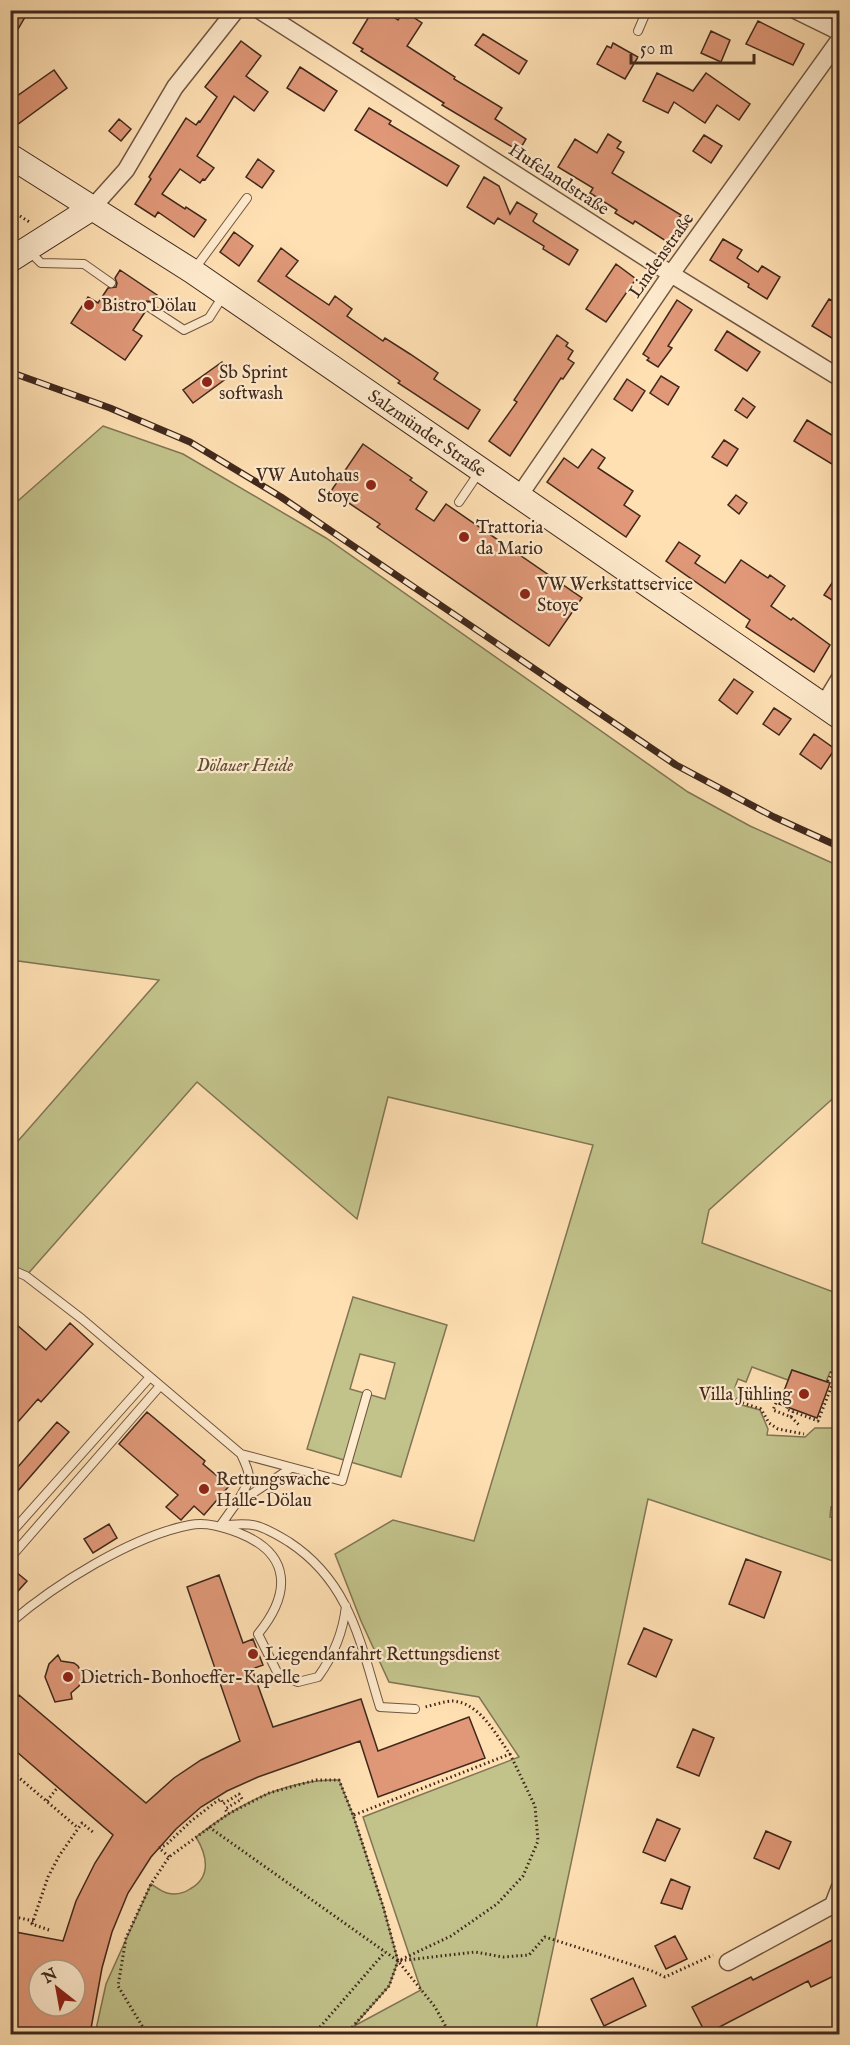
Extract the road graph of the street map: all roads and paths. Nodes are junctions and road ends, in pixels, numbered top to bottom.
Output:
1 (236, 10) edge
2 (259, 10) edge
3 (648, 10) edge
4 (795, 10) edge
5 (638, 32) dead end
6 (840, 32) edge
7 (840, 39) edge
8 (10, 156) edge
9 (247, 198) dead end
10 (92, 208) junction
11 (19, 255) edge
12 (192, 271) junction
13 (671, 274) junction
14 (111, 283) dead end
15 (225, 293) junction
16 (149, 307) dead end
17 (840, 378) edge
18 (481, 470) junction
19 (519, 496) junction
20 (459, 502) dead end
21 (840, 678) edge
22 (831, 711) edge
23 (10, 1269) edge
24 (832, 1372) dead end
25 (840, 1373) edge
26 (150, 1377) junction
27 (833, 1383) junction
28 (160, 1386) junction
29 (367, 1394) dead end
30 (734, 1400) dead end
31 (776, 1403) dead end
32 (787, 1407) dead end
33 (793, 1412) junction
34 (791, 1417) junction
35 (799, 1425) dead end
36 (804, 1434) dead end
37 (241, 1454) junction
38 (291, 1468) junction
39 (235, 1504) junction
40 (220, 1526) junction
41 (10, 1534) edge
42 (12, 1556) edge
43 (346, 1606) junction
44 (10, 1623) edge
45 (415, 1709) joint
46 (510, 1754) junction
47 (10, 1770) edge
48 (58, 1787) dead end
49 (47, 1801) junction
50 (228, 1814) junction
51 (353, 1815) junction
52 (209, 1827) junction
53 (78, 1828) junction
54 (94, 1833) dead end
55 (169, 1857) junction
56 (840, 1887) edge
57 (836, 1904) edge
58 (10, 1916) edge
59 (34, 1921) junction
60 (49, 1930) dead end
61 (385, 1952) junction
62 (398, 1961) junction
63 (728, 1962) joint
64 (147, 2034) edge
65 (314, 2034) edge
66 (346, 2034) edge
67 (450, 2034) edge

1 - 10 street
2 - 13 street, Hufelandstraße
3 - 5 lane
4 - 6 street
7 - 13 street, Lindenstraße
8 - 10 main road, Salzmünder Straße
9 - 12 lane
10 - 11 main road
10 - 12 main road, Salzmünder Straße
11 - 14 lane
12 - 15 main road, Salzmünder Straße
13 - 17 street, Hufelandstraße
13 - 19 street, Lindenstraße
15 - 16 lane
15 - 18 main road, Salzmünder Straße
18 - 19 main road, Salzmünder Straße
18 - 20 lane
19 - 22 main road, Salzmünder Straße
21 - 22 street
23 - 26 lane
24 - 27 path
25 - 27 path
26 - 28 lane
26 - 41 lane
27 - 33 path
28 - 37 lane
28 - 42 lane
29 - 38 lane
30 - 36 path
31 - 34 path
32 - 33 path
33 - 34 path
34 - 35 path
37 - 38 lane
37 - 39 lane
38 - 39 lane
39 - 40 lane
40 - 43 lane
40 - 43 lane
40 - 44 lane
43 - 45 lane
45 - 46 path
46 - 51 path
46 - 62 path
47 - 49 path
48 - 49 path
49 - 53 path
50 - 51 path
50 - 52 path
50 - 55 path
51 - 62 path
52 - 55 path
52 - 61 path
53 - 54 path
53 - 59 path
55 - 64 path
56 - 57 street
57 - 63 street
58 - 59 path
59 - 60 path
61 - 62 path
61 - 65 path
62 - 63 path
62 - 66 path
62 - 67 path

